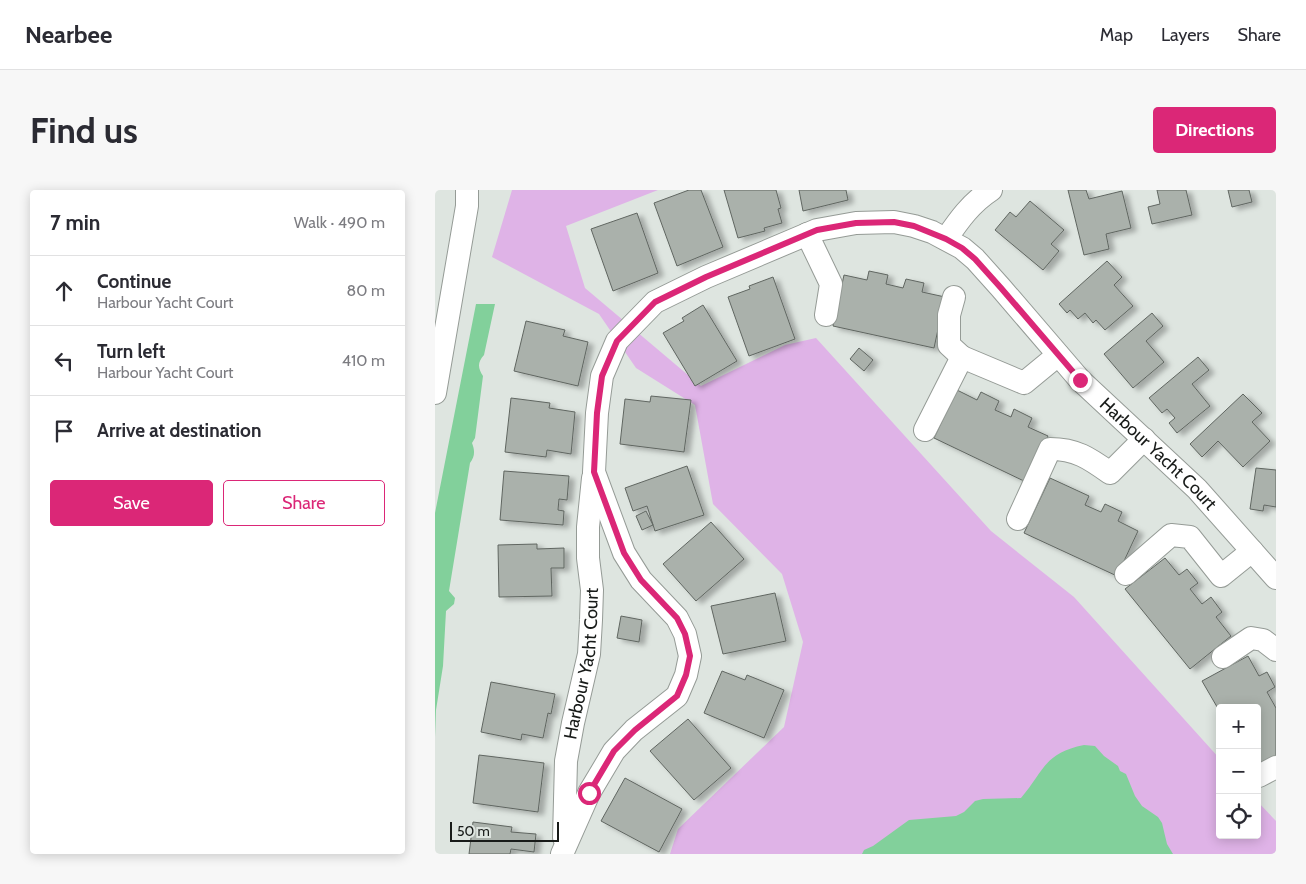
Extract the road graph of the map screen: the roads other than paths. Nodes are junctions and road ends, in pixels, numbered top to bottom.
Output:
1 (467, 190) edge
2 (991, 190) edge
3 (807, 234) junction
4 (946, 239) junction
5 (954, 297) dead end
6 (826, 315) dead end
7 (1058, 355) junction
8 (962, 357) junction
9 (435, 393) edge
10 (925, 430) dead end
11 (1144, 439) junction
12 (594, 472) junction
13 (1018, 519) dead end
14 (1252, 550) junction
15 (1126, 574) dead end
16 (1276, 578) edge
17 (1276, 650) edge
18 (1223, 657) dead end

1 - 9 street
2 - 4 street
3 - 4 street, Harbour Yacht Court
3 - 6 street
3 - 12 street, Harbour Yacht Court
4 - 7 street, Harbour Yacht Court
5 - 8 street
7 - 8 street
7 - 11 street, Harbour Yacht Court
8 - 10 street
11 - 13 street
11 - 14 street, Harbour Yacht Court
12 - 12 street, Harbour Yacht Court
14 - 15 street
14 - 16 street, Harbour Yacht Court
17 - 18 street

